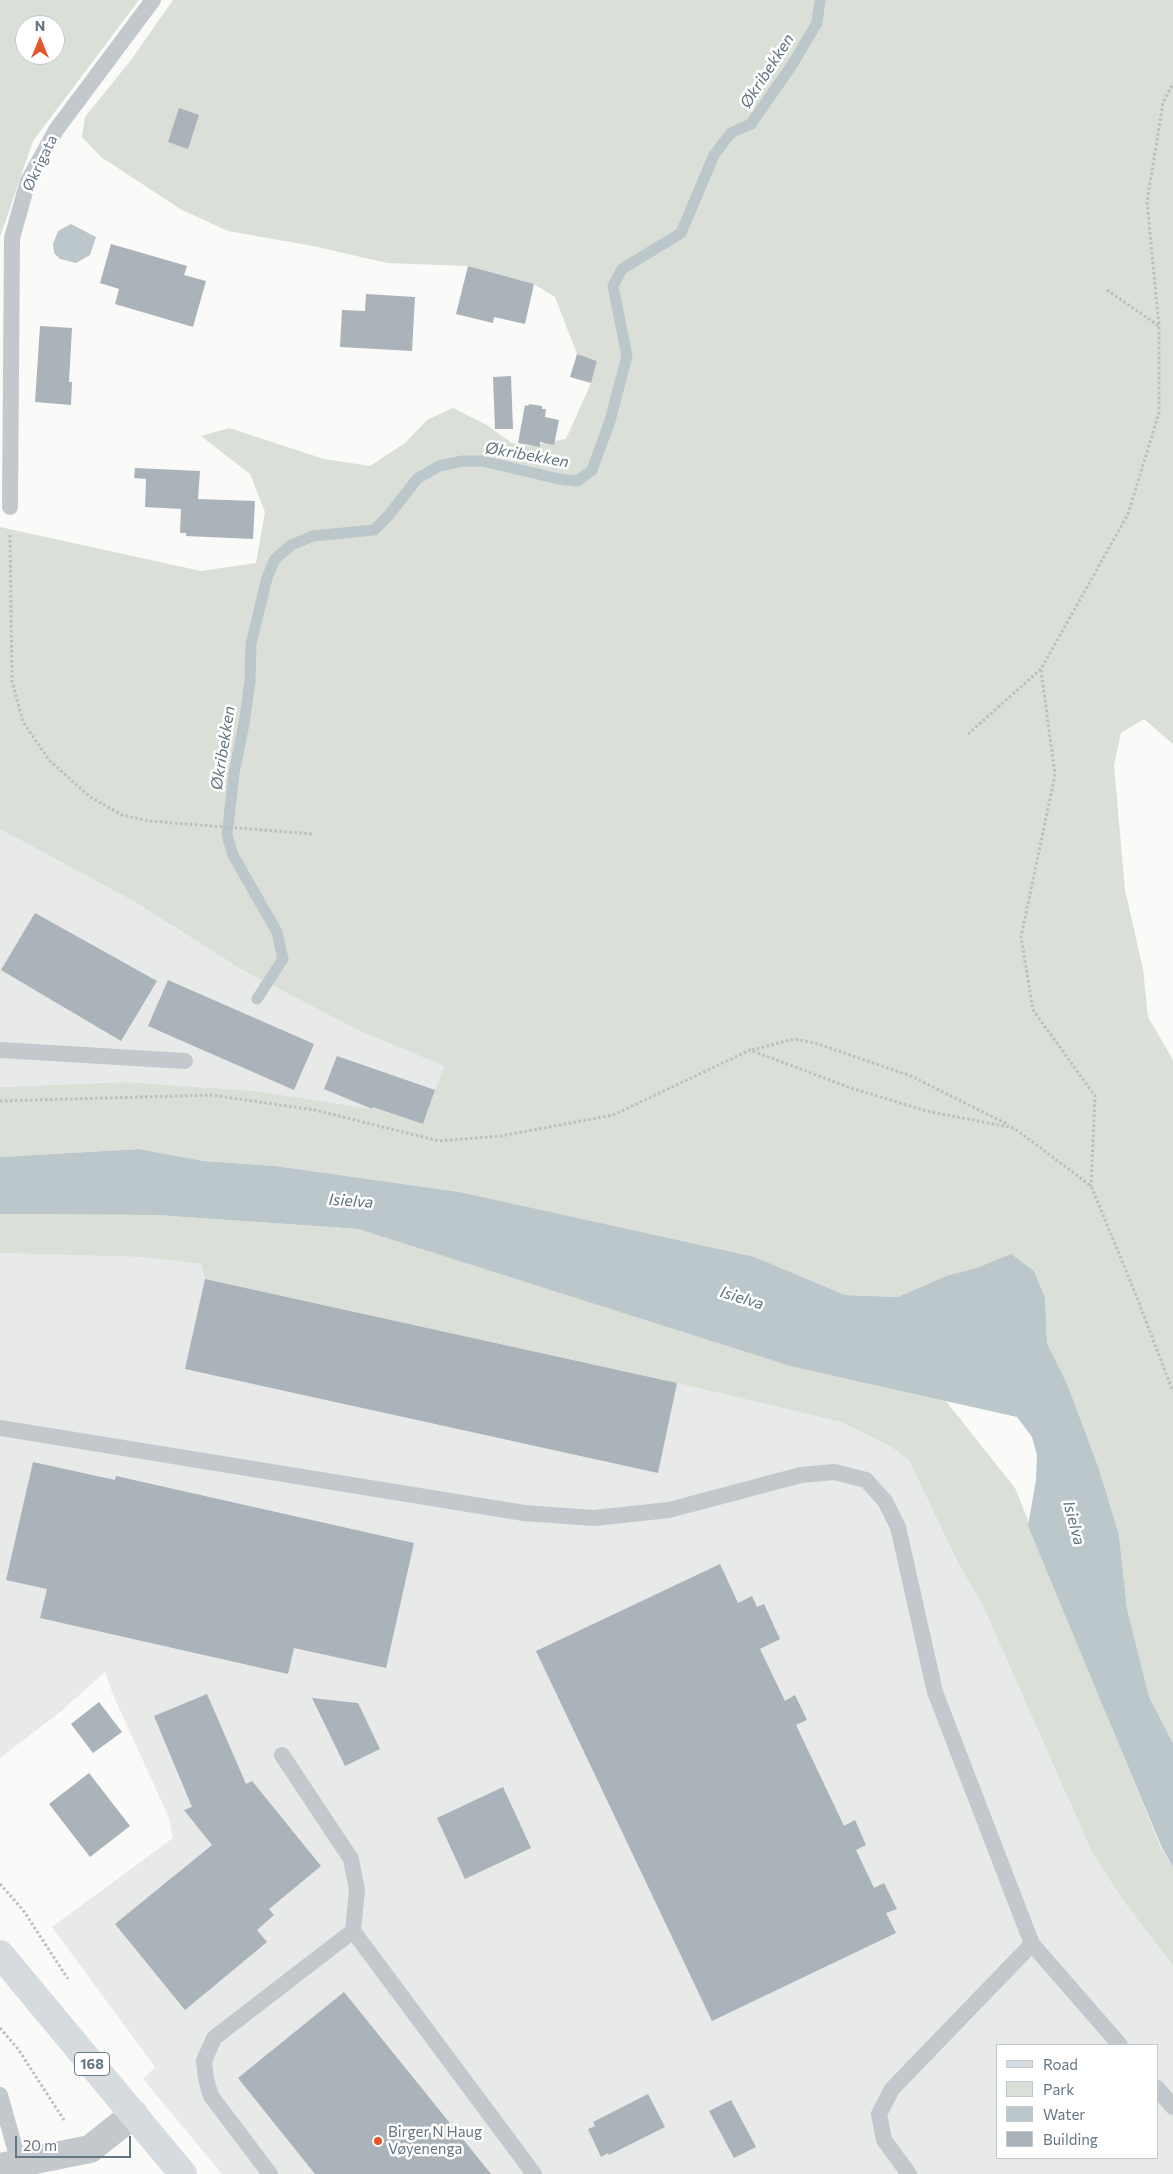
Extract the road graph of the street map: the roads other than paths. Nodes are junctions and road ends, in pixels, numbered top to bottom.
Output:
1 (153, 0) edge
2 (10, 506) road end
3 (0, 1050) edge
4 (185, 1062) dead end
5 (0, 1428) edge
6 (282, 1755) dead end
7 (353, 1930) junction
8 (1032, 1944) junction
9 (0, 1954) edge
10 (1119, 2044) edge
11 (1158, 2089) edge
12 (0, 2096) edge
13 (1173, 2107) edge
14 (134, 2114) junction
15 (13, 2168) edge
16 (183, 2174) edge
17 (270, 2174) edge
18 (534, 2174) edge
19 (909, 2174) edge

1 - 2 lane, Økrigata
3 - 4 lane
5 - 8 lane
6 - 7 lane
7 - 17 lane
7 - 18 lane
8 - 10 lane
8 - 19 lane
9 - 14 main road, 168
11 - 13 lane
12 - 15 lane
14 - 15 street
14 - 16 main road, 168

